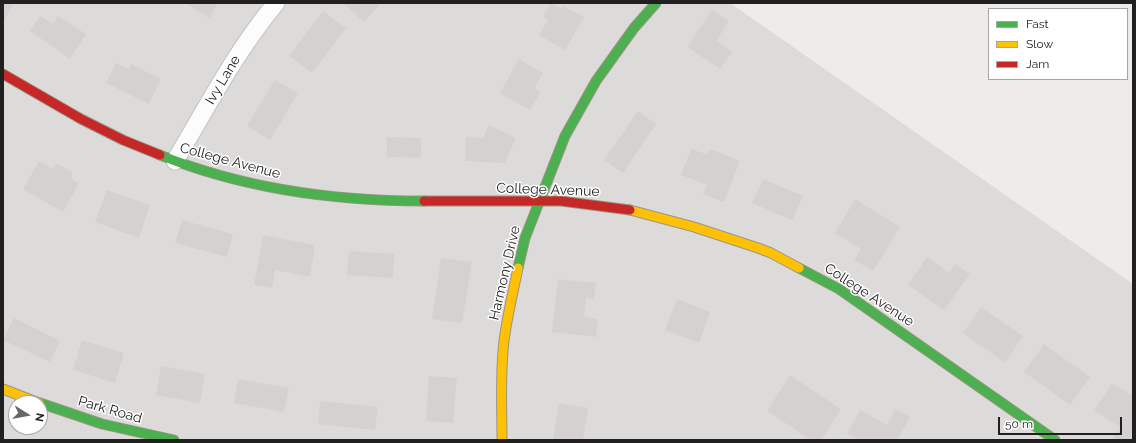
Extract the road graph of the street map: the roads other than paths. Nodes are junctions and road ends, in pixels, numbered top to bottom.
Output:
1 (276, 3) edge
2 (656, 3) edge
3 (3, 74) edge
4 (175, 161) junction
5 (539, 202) junction
6 (3, 389) edge
7 (18, 395) edge
8 (48, 406) edge
9 (126, 435) edge
10 (174, 440) edge
11 (502, 440) edge
12 (1055, 440) edge

1 - 4 street, Ivy Lane
2 - 5 street, Harmony Drive
3 - 4 street, College Avenue
4 - 5 street, College Avenue
5 - 11 street, Harmony Drive
5 - 12 street, College Avenue
6 - 7 street, Park Road
8 - 9 street, Park Road
9 - 10 street, Park Road

